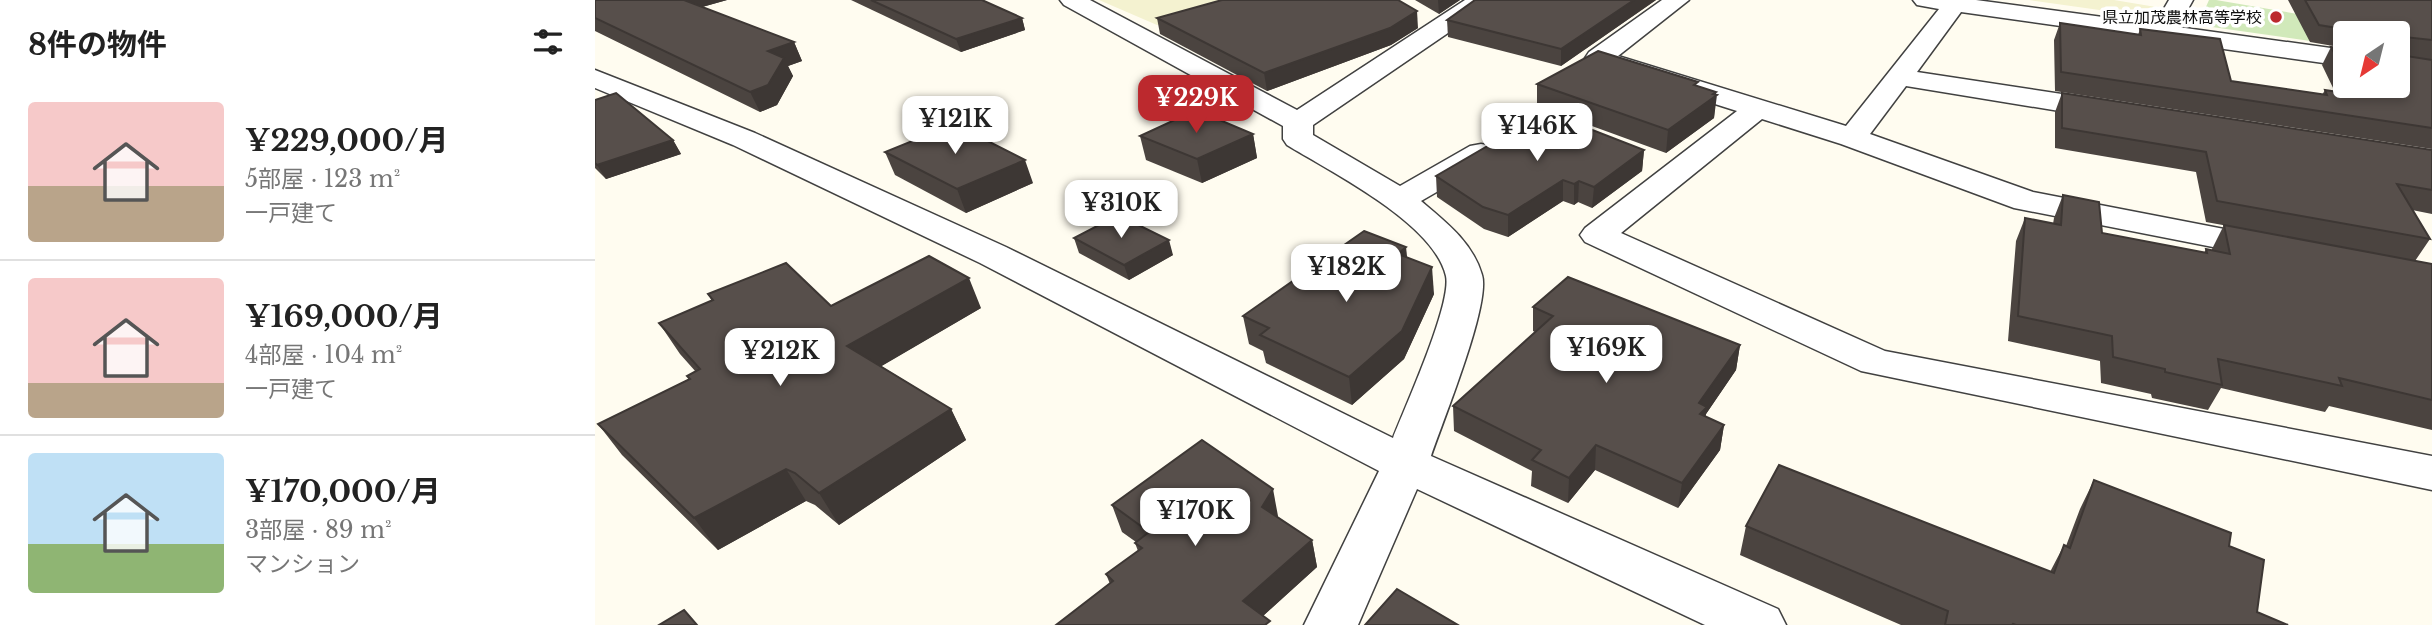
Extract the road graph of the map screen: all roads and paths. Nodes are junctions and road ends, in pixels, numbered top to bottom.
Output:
1 (1072, 0) edge
2 (1481, 0) edge
3 (1677, 0) edge
4 (1924, 0) edge
5 (2181, 0) edge
6 (1955, 4) junction
7 (1417, 14) edge
8 (1440, 28) junction
9 (2162, 33) junction
10 (2333, 56) edge
11 (1901, 77) junction
12 (595, 78) edge
13 (1756, 110) junction
14 (2132, 114) edge
15 (1298, 122) junction
16 (1507, 138) edge
17 (1852, 138) junction
18 (1400, 200) junction
19 (2297, 253) edge
20 (1405, 464) junction
21 (2432, 473) edge
22 (1331, 625) edge
23 (1759, 625) edge

1 - 15 street
2 - 8 street
3 - 13 street
4 - 6 street
5 - 9 street
6 - 9 street
6 - 11 street
7 - 8 street
8 - 15 street
9 - 10 street
11 - 14 street
11 - 17 street
12 - 20 street
13 - 17 street
13 - 21 street
15 - 18 street
16 - 18 street
17 - 19 street
18 - 20 street
20 - 22 street
20 - 23 street

